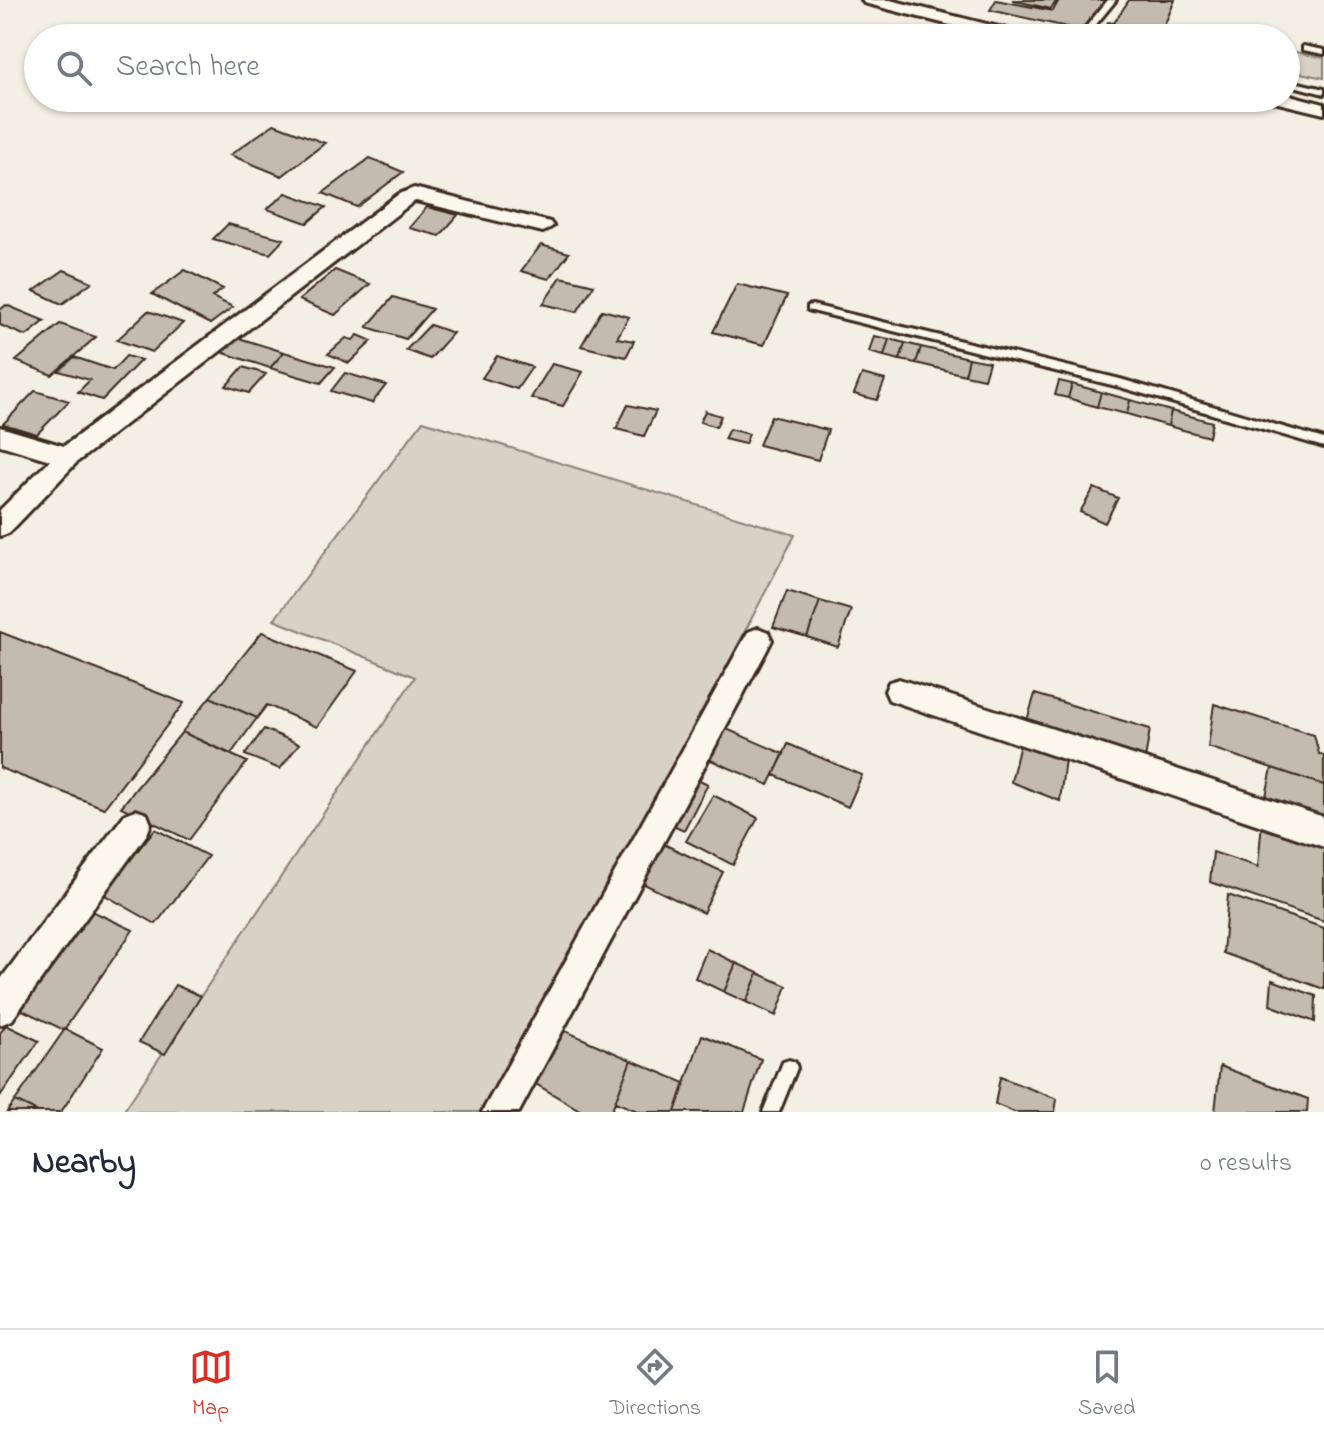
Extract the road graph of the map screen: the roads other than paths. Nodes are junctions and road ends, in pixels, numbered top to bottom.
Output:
1 (870, 0) edge
2 (1112, 0) edge
3 (965, 24) edge
4 (1092, 24) edge
5 (1306, 48) dead end
6 (1324, 52) edge
7 (1300, 86) edge
8 (1324, 92) edge
9 (1300, 103) edge
10 (1324, 109) edge
11 (543, 226) dead end
12 (812, 308) dead end
13 (0, 436) edge
14 (1324, 443) edge
15 (68, 456) junction
16 (0, 526) edge
17 (758, 640) dead end
18 (899, 691) dead end
19 (136, 824) dead end
20 (1324, 832) edge
21 (0, 1008) edge
22 (789, 1068) dead end
23 (500, 1112) edge
24 (771, 1112) edge

1 - 3 street
2 - 4 lane
5 - 6 lane
7 - 8 lane
9 - 10 street
11 - 15 street
12 - 14 lane
13 - 15 street
15 - 16 street
17 - 23 street
18 - 20 street
19 - 21 street
22 - 24 lane

